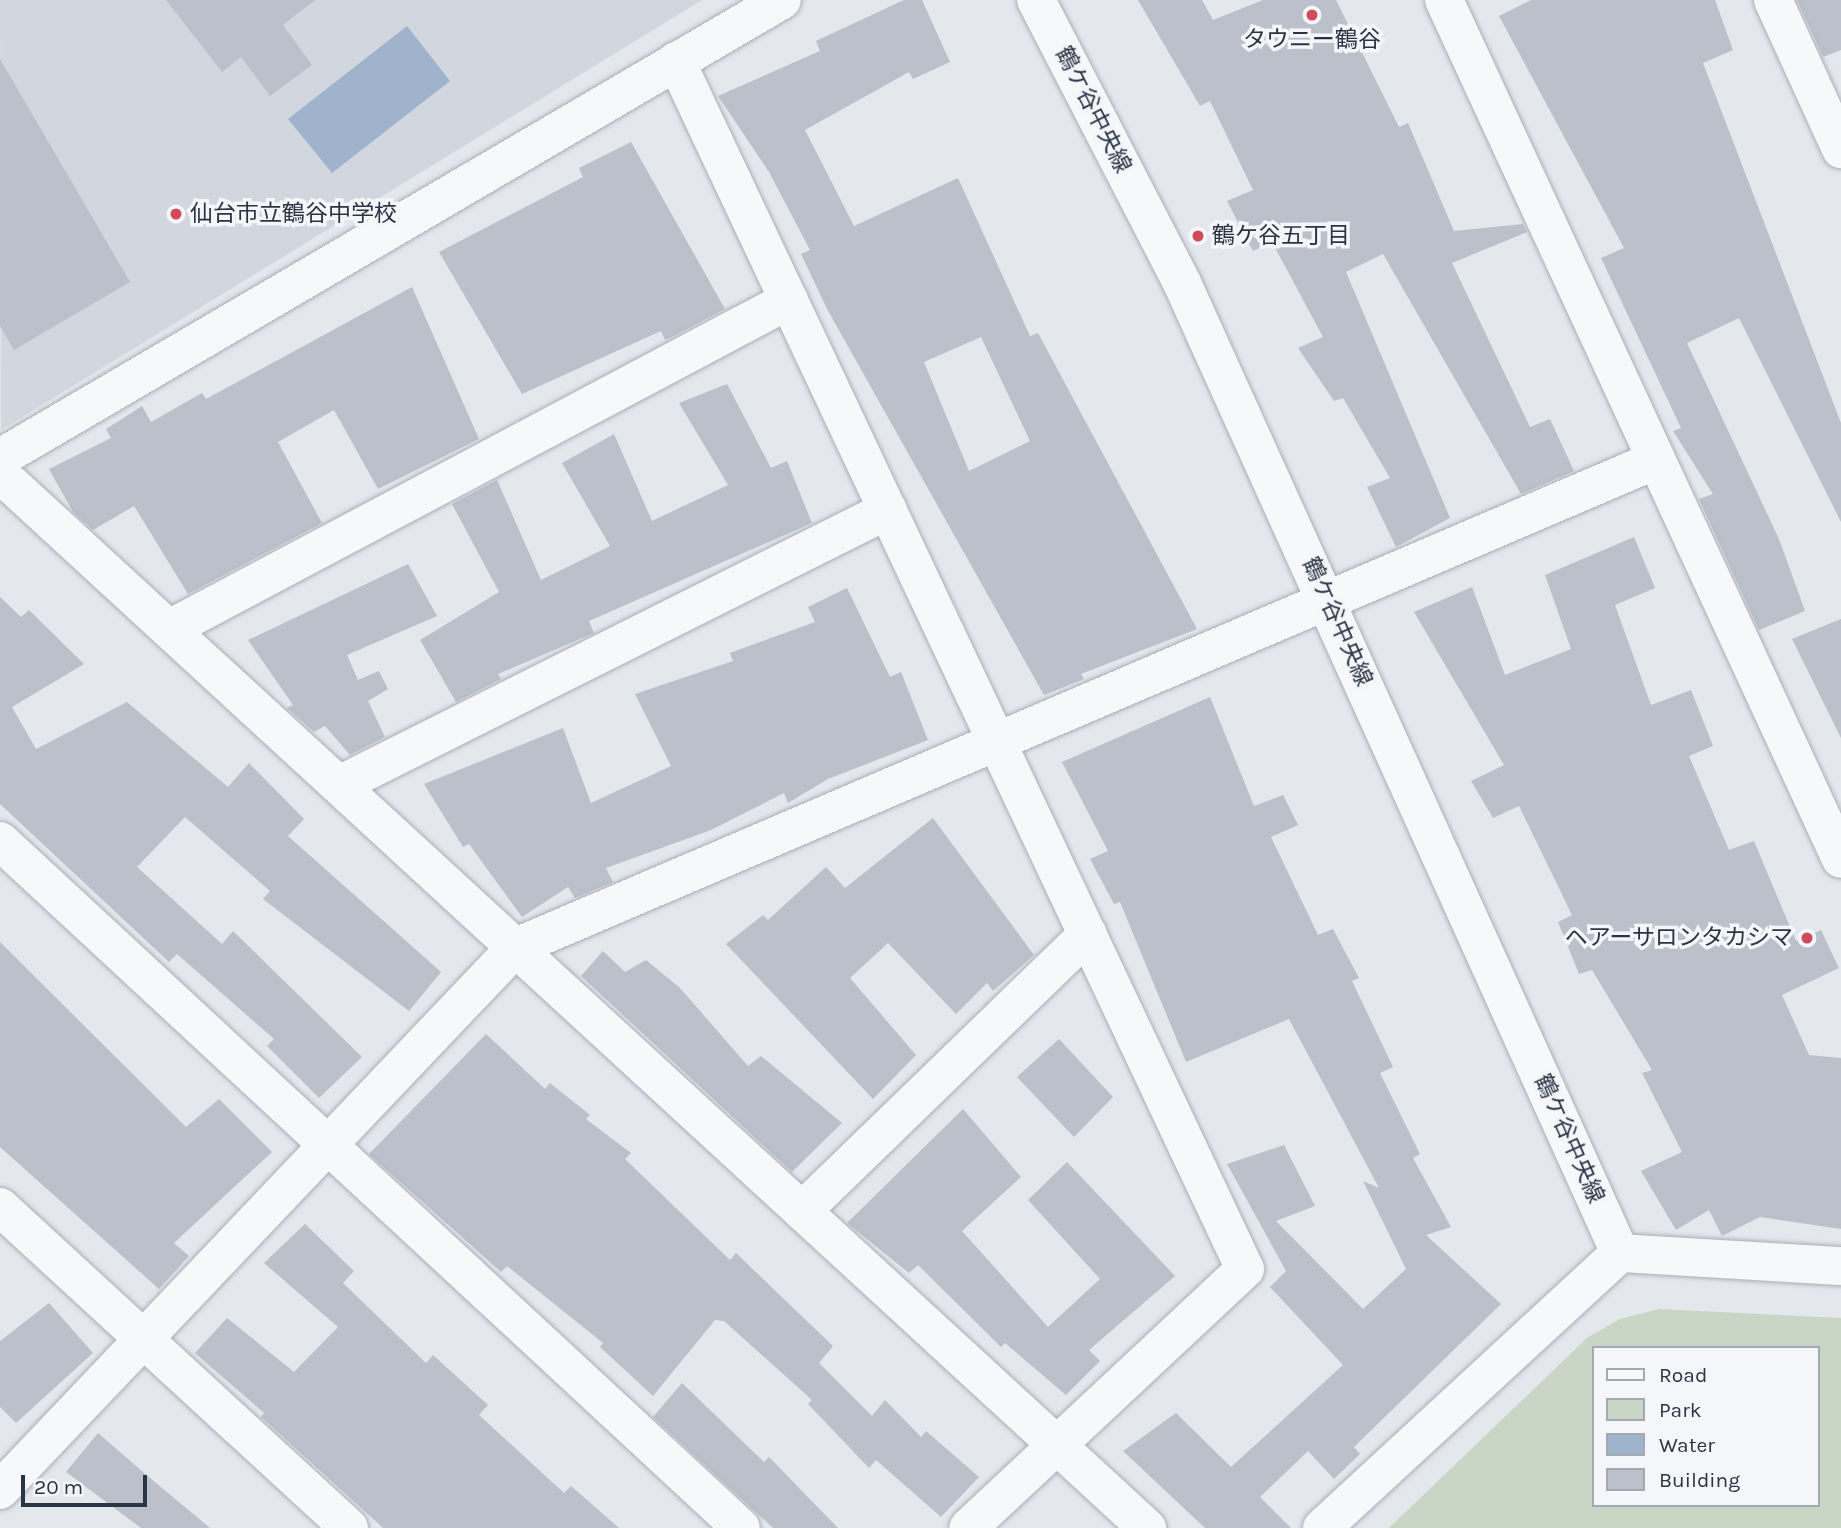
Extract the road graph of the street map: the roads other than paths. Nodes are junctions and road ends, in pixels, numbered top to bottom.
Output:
1 (782, 0) edge
2 (1036, 0) edge
3 (1444, 0) edge
4 (1773, 0) edge
5 (677, 61) junction
6 (1830, 93) edge
7 (1841, 149) edge
8 (789, 300) junction
9 (0, 458) edge
10 (1656, 460) junction
11 (0, 474) edge
12 (888, 510) junction
13 (1328, 600) junction
14 (169, 629) junction
15 (997, 742) junction
16 (339, 785) junction
17 (0, 841) edge
18 (1841, 859) edge
19 (1088, 934) junction
20 (516, 947) junction
21 (328, 1145) junction
22 (0, 1208) edge
23 (802, 1211) junction
24 (1620, 1253) junction
25 (1841, 1266) edge
26 (143, 1339) junction
27 (1056, 1444) junction
28 (0, 1490) edge
29 (349, 1528) edge
30 (741, 1528) edge
31 (968, 1528) edge
32 (1147, 1528) edge
33 (1322, 1528) edge

1 - 5 street
2 - 13 street, 鶴ケ谷中央線
3 - 10 street
4 - 6 street
5 - 8 street
5 - 9 street
6 - 7 street
8 - 12 street
8 - 14 street
10 - 13 street
10 - 18 street
11 - 14 street
12 - 15 street
12 - 16 street
13 - 15 street
13 - 24 street, 鶴ケ谷中央線
14 - 16 street
15 - 19 street
15 - 20 street
16 - 20 street
17 - 21 street
19 - 23 street
19 - 27 street
20 - 21 street
20 - 23 street
21 - 26 street
21 - 30 street
22 - 26 street
23 - 27 street
24 - 25 street
24 - 33 street
26 - 28 street
26 - 29 street
27 - 31 street
27 - 32 street

